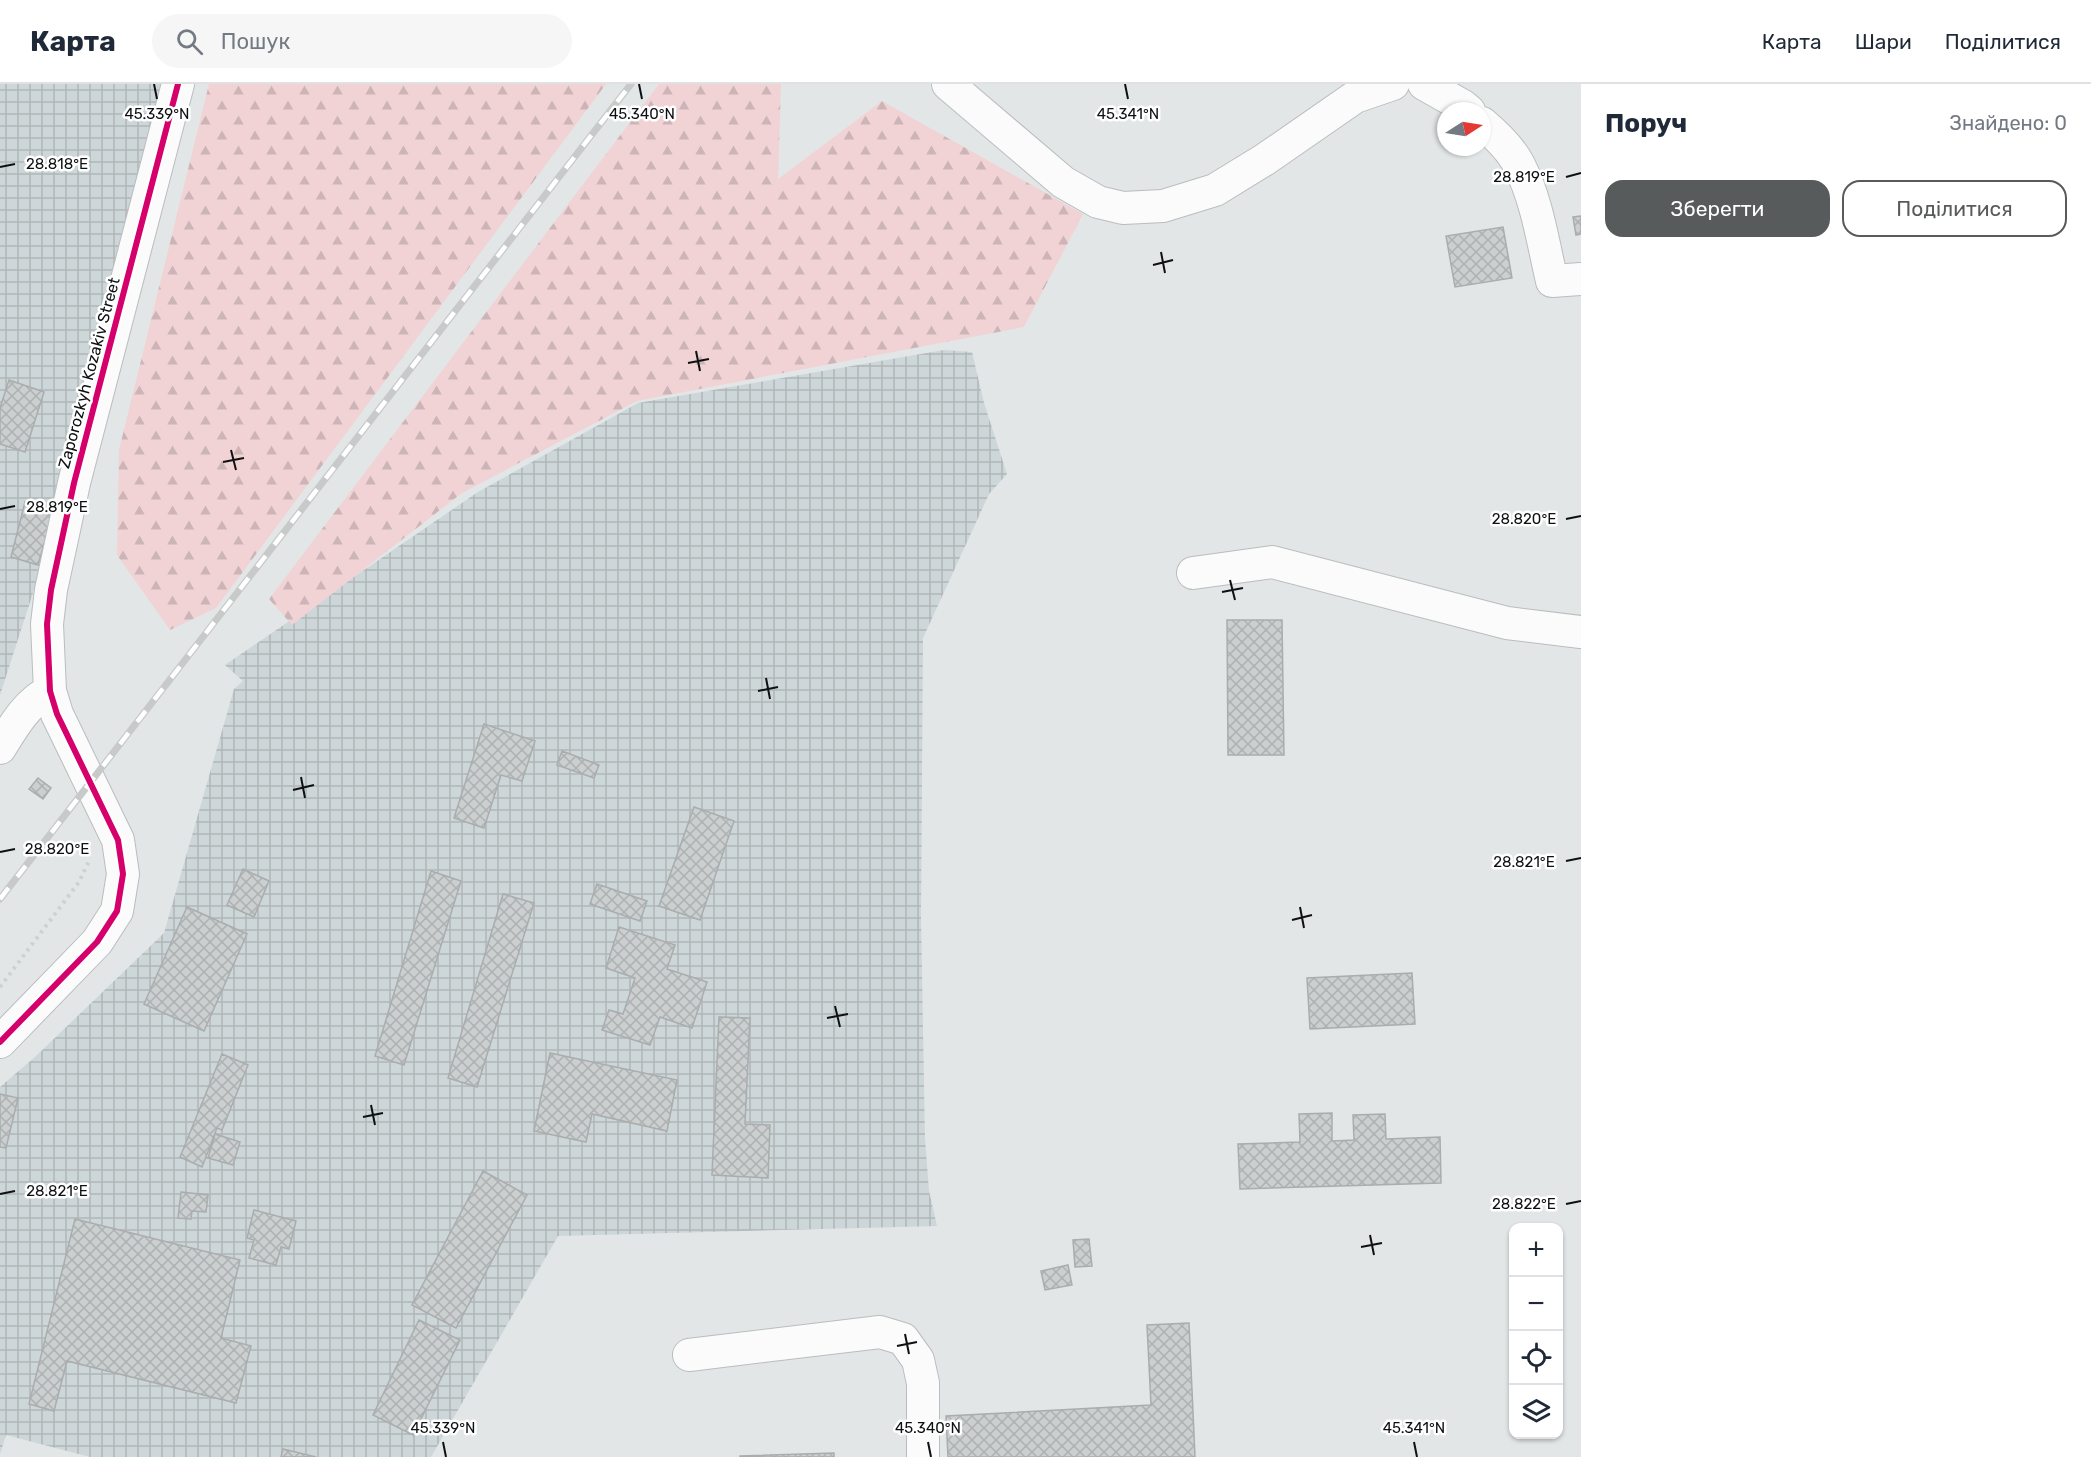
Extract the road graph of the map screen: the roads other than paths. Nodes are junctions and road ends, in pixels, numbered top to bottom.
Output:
1 (178, 84) edge
2 (948, 84) edge
3 (1393, 84) edge
4 (1424, 84) edge
5 (1454, 102) edge
6 (1491, 131) edge
7 (1567, 280) edge
8 (1193, 573) dead end
9 (1581, 632) edge
10 (50, 691) junction
11 (0, 748) edge
12 (0, 1042) edge
13 (688, 1355) dead end
14 (923, 1457) edge

1 - 10 street, Zaporozkyh Kozakiv Street
2 - 3 street
4 - 5 street
6 - 7 street
8 - 9 street
10 - 11 street
10 - 12 street, Zaporozkyh Kozakiv Street
13 - 14 street

